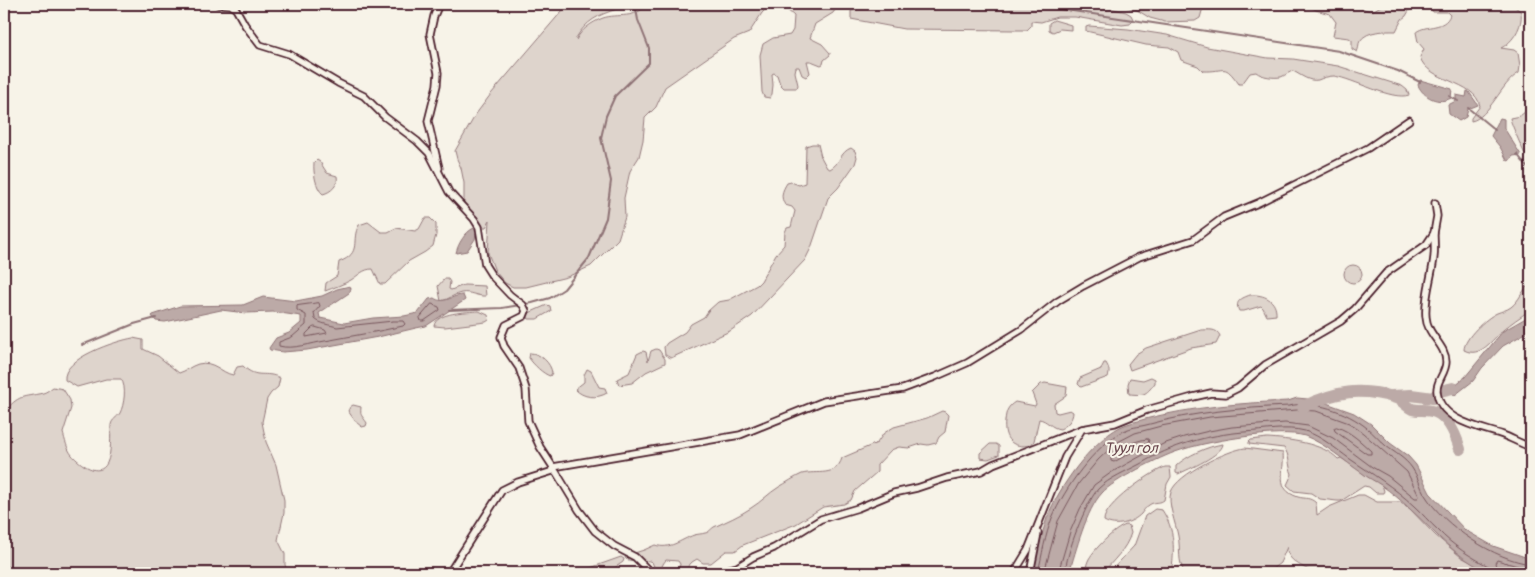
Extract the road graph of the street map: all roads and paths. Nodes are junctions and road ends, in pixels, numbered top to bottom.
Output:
1 (146, 4) edge
2 (175, 4) edge
3 (192, 4) edge
4 (218, 4) edge
5 (440, 4) edge
6 (1409, 120) dead end
7 (440, 175) junction
8 (1435, 203) dead end
9 (1434, 233) junction
10 (1082, 429) junction
11 (1531, 447) edge
12 (553, 467) junction
13 (1039, 524) junction
14 (449, 573) edge
15 (651, 573) edge
16 (714, 573) edge
17 (1014, 573) edge
18 (1030, 573) edge

1 - 2 street
2 - 3 street
4 - 7 street
5 - 7 street
6 - 12 street
7 - 12 street
8 - 9 street
9 - 10 street
9 - 11 street
10 - 13 street
10 - 16 street
12 - 14 street
12 - 15 street
13 - 17 street
13 - 18 street

